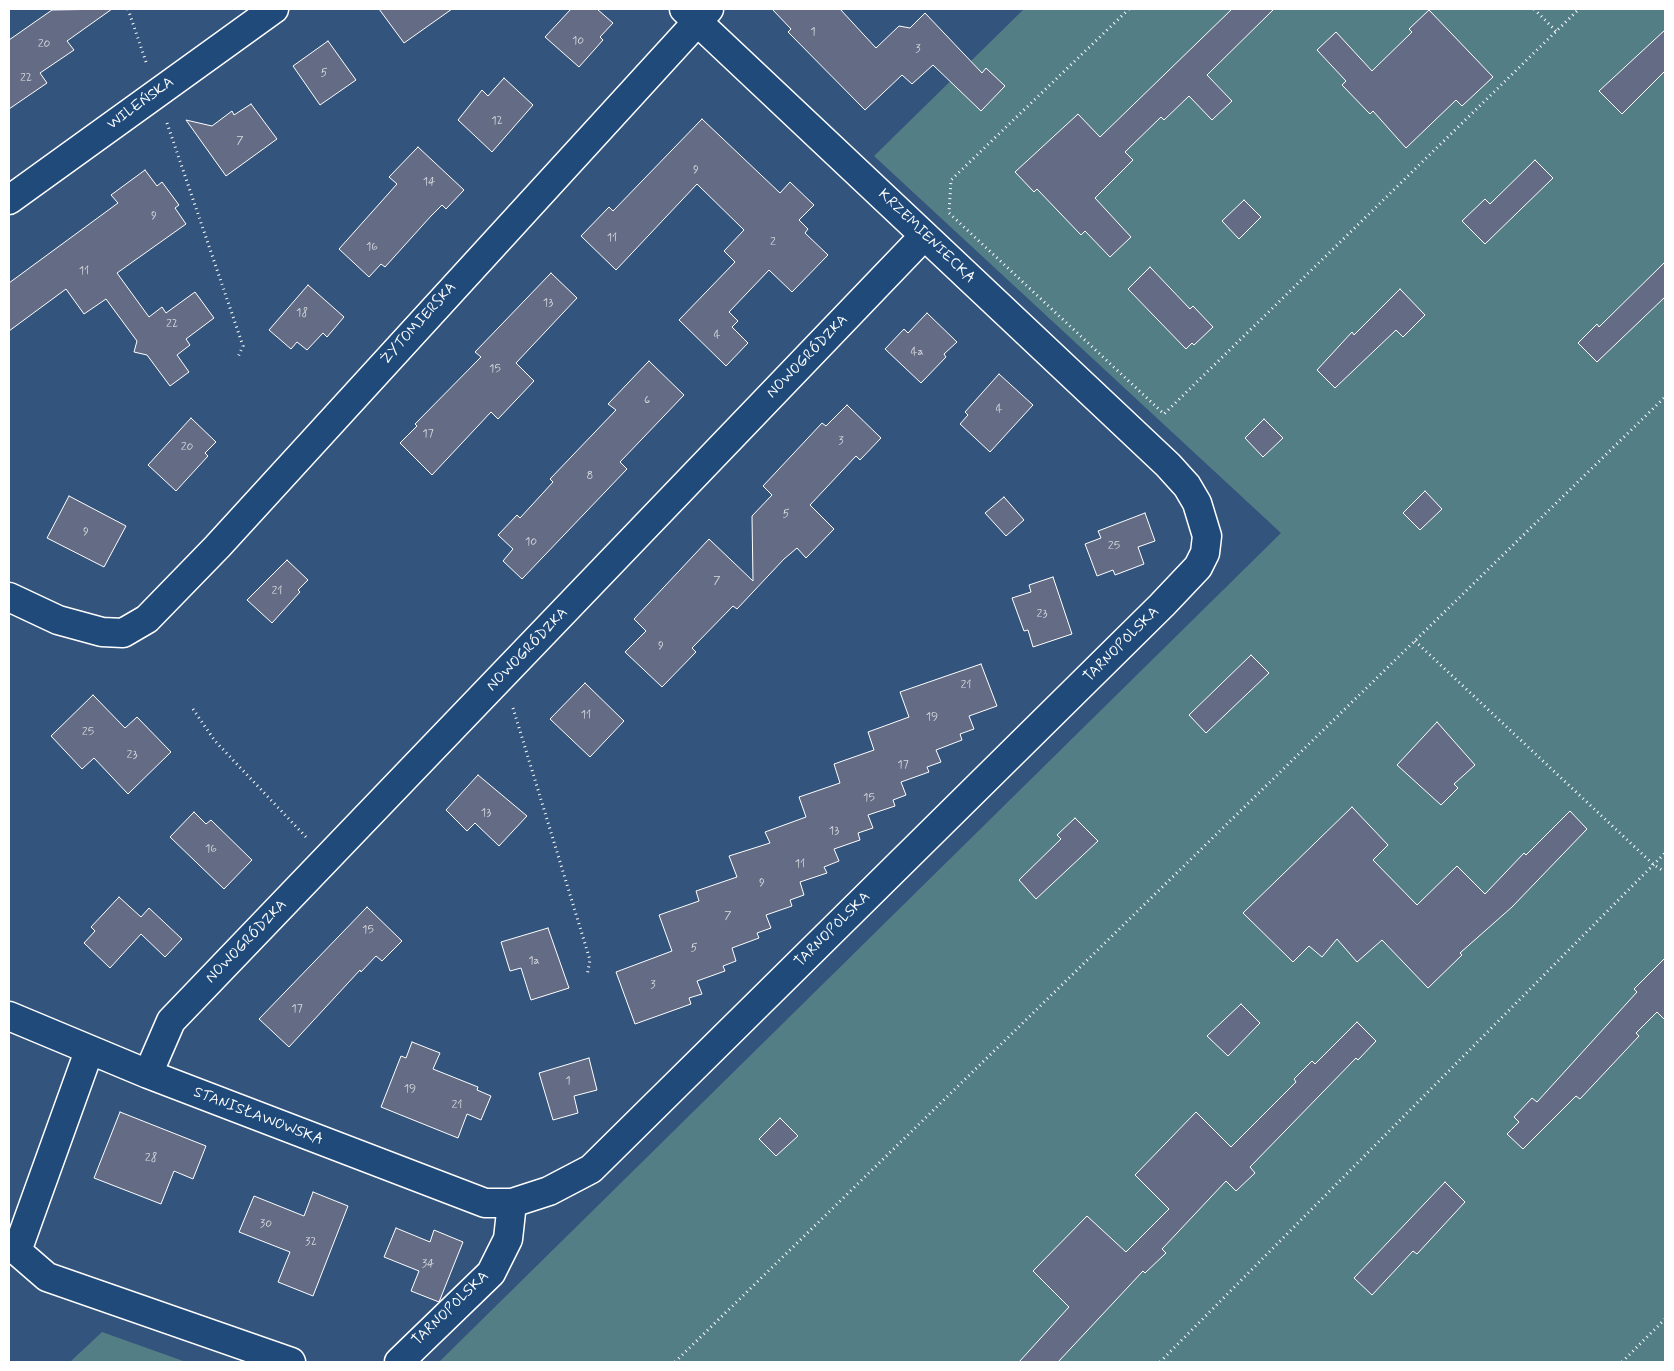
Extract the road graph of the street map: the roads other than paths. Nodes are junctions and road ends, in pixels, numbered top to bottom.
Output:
1 (274, 9) edge
2 (697, 13) edge
3 (9, 200) edge
4 (924, 236) junction
5 (1168, 465) joint
6 (9, 597) edge
7 (9, 1016) edge
8 (89, 1051) junction
9 (148, 1074) junction
10 (512, 1203) junction
11 (291, 1362) edge
12 (399, 1362) edge

1 - 3 street, WILEŃSKA
2 - 4 street, KRZEMIENIECKA
2 - 6 street, ŻYTOMIERSKA
4 - 5 street, KRZEMIENIECKA
4 - 9 street, NOWOGRÓDZKA
5 - 10 street, TARNOPOLSKA
7 - 8 street, STANISŁAWOWSKA
8 - 9 street, STANISŁAWOWSKA
8 - 11 street
9 - 10 street, STANISŁAWOWSKA
10 - 12 street, TARNOPOLSKA

